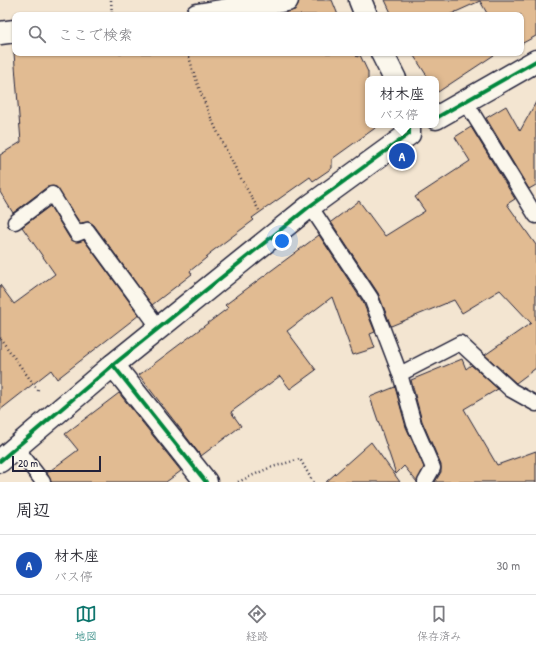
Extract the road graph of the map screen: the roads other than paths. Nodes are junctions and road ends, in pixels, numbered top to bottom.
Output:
1 (287, 0) edge
2 (360, 0) edge
3 (215, 12) edge
4 (365, 12) edge
5 (12, 31) edge
6 (0, 32) edge
7 (384, 56) edge
8 (536, 61) edge
9 (394, 76) edge
10 (466, 101) junction
11 (439, 116) edge
12 (414, 128) edge
13 (310, 206) junction
14 (536, 216) edge
15 (15, 222) dead end
16 (159, 328) junction
17 (114, 365) junction
18 (400, 374) junction
19 (536, 404) edge
20 (8, 454) edge
21 (42, 482) edge
22 (206, 482) edge
23 (425, 482) edge

1 - 3 street
2 - 4 street
5 - 6 street
7 - 9 street
8 - 10 street
10 - 11 street
10 - 14 lane
12 - 13 street
13 - 16 street
13 - 18 lane
15 - 16 lane
16 - 17 street
17 - 20 street
17 - 22 street
18 - 19 lane
18 - 23 lane
20 - 21 lane

